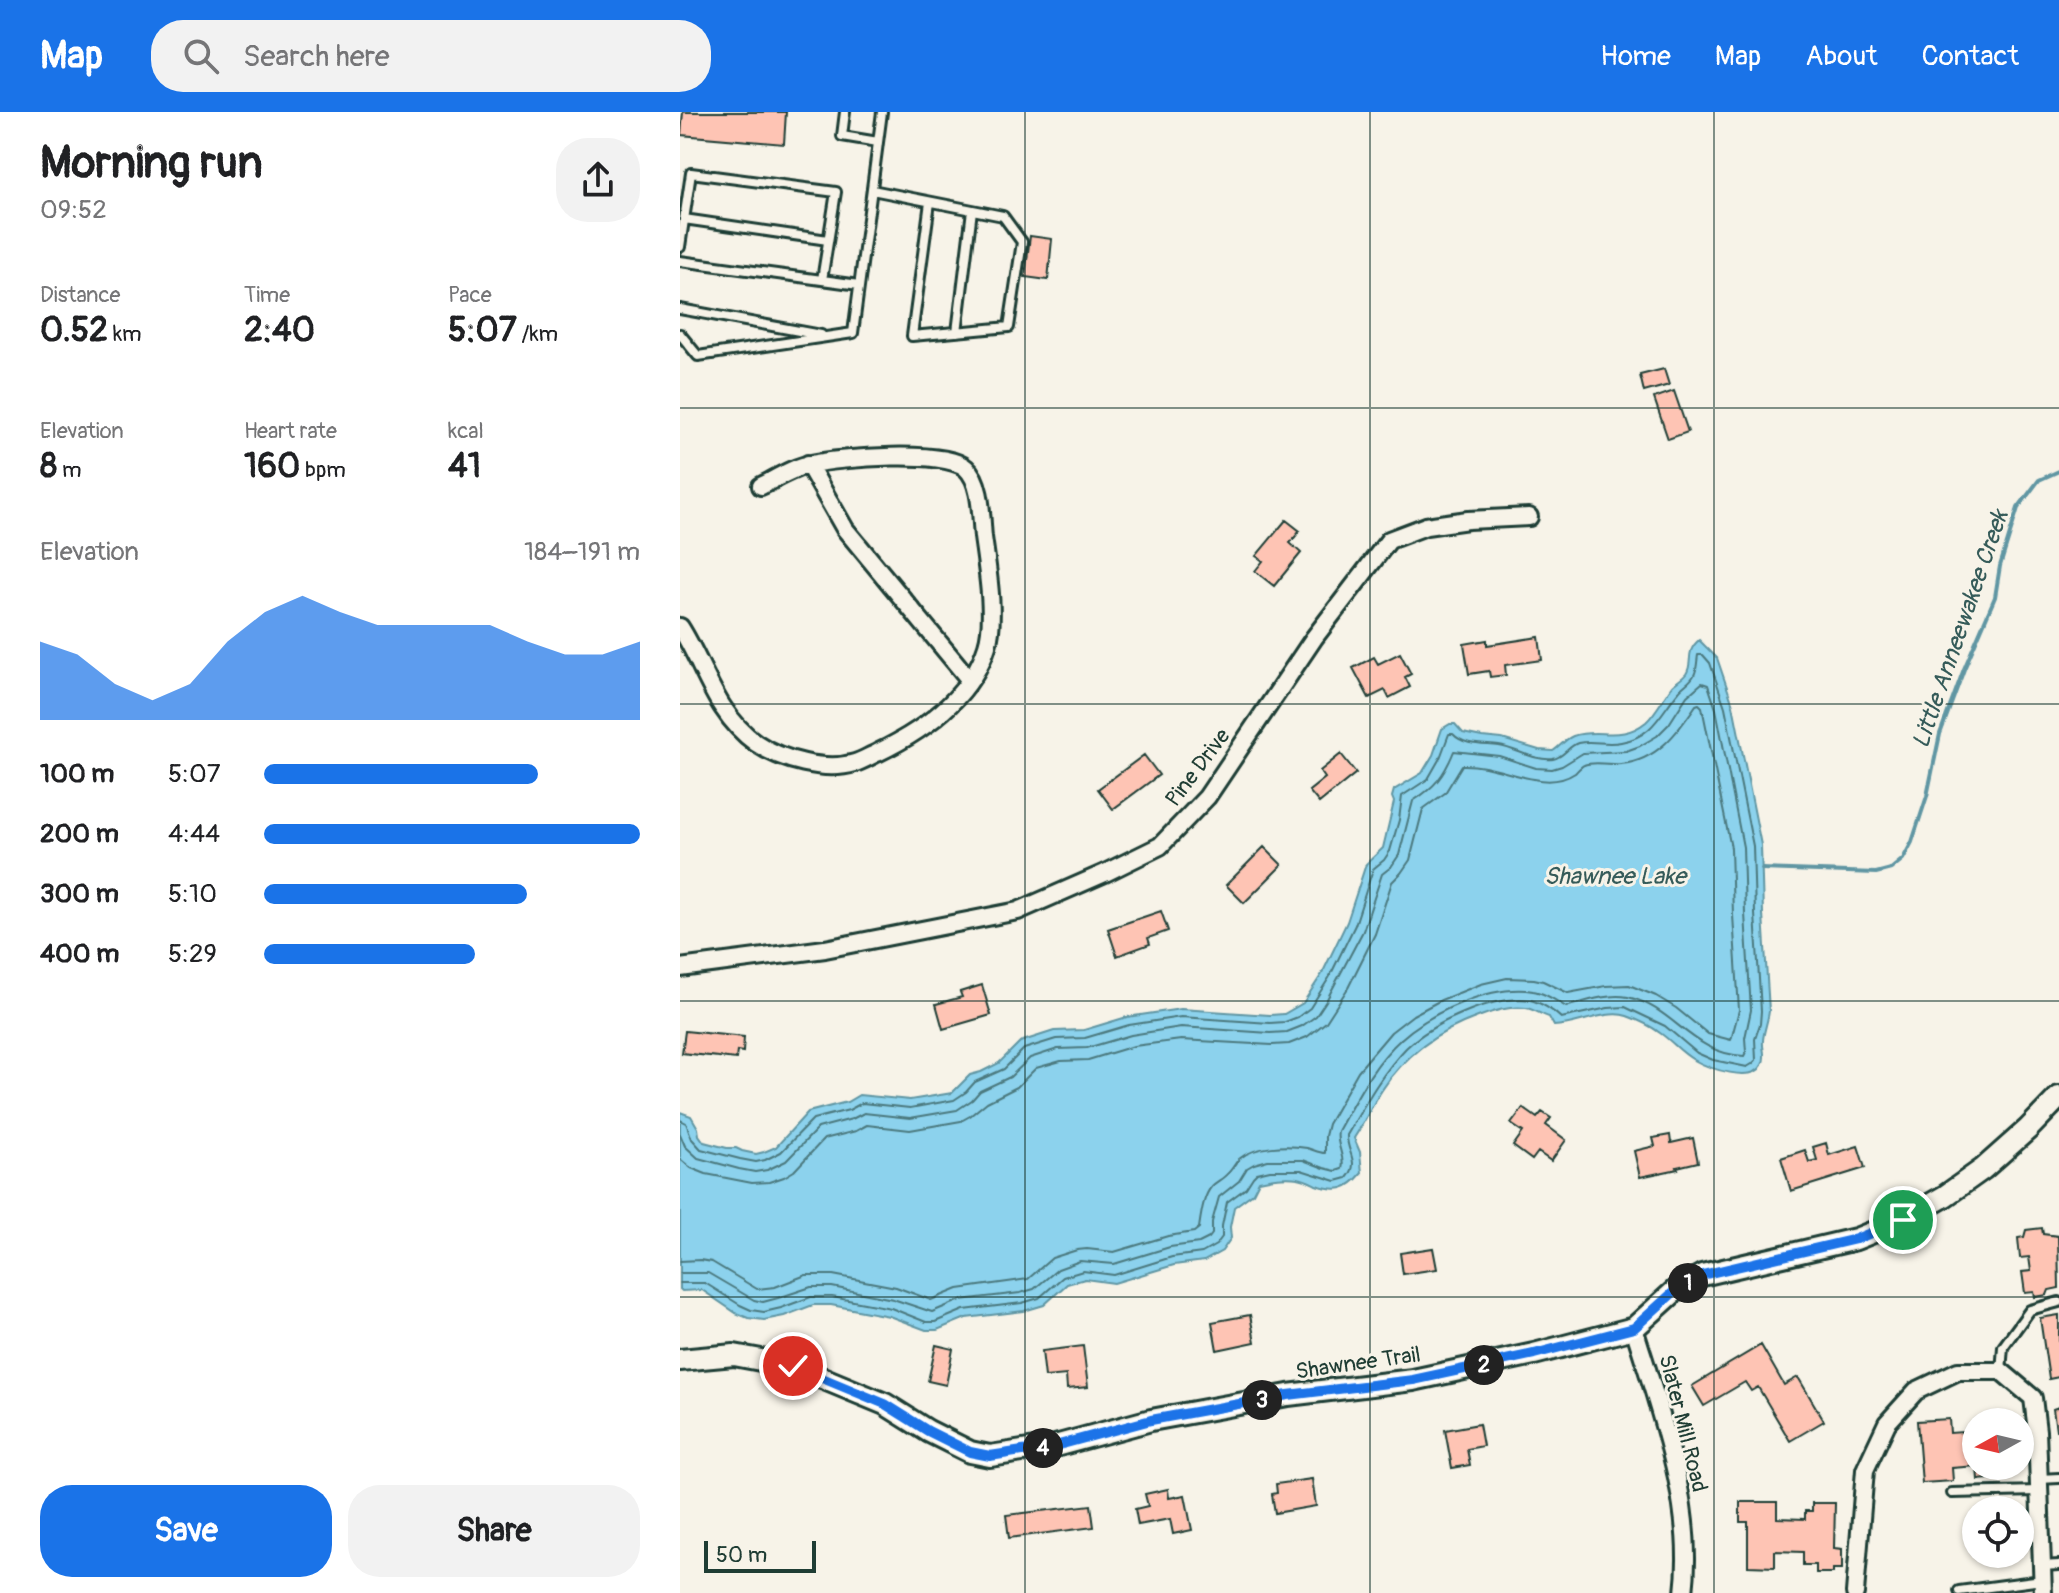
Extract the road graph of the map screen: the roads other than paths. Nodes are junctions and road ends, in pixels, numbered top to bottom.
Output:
1 (845, 112) edge
2 (882, 112) edge
3 (878, 142) junction
4 (872, 190) junction
5 (930, 202) junction
6 (972, 210) junction
7 (684, 219) junction
8 (828, 240) junction
9 (680, 247) edge
10 (680, 261) edge
11 (822, 280) junction
12 (859, 285) junction
13 (680, 309) edge
14 (957, 332) junction
15 (680, 334) edge
16 (829, 336) junction
17 (808, 464) junction
18 (761, 486) dead end
19 (1529, 517) dead end
20 (680, 627) edge
21 (969, 679) junction
22 (680, 968) edge
23 (2059, 1097) edge
24 (2059, 1302) edge
25 (1634, 1328) junction
26 (680, 1360) edge
27 (2001, 1371) junction
28 (2059, 1478) edge
29 (2039, 1485) junction
30 (1952, 1493) dead end
31 (2047, 1576) edge
32 (1959, 1591) dead end
33 (1684, 1593) edge
34 (1855, 1593) edge

1 - 3 lane
2 - 3 lane
3 - 4 lane
4 - 5 lane
4 - 12 lane
5 - 6 lane
5 - 14 lane
6 - 14 lane
6 - 14 lane
7 - 8 lane
7 - 8 lane
7 - 9 lane
8 - 11 lane
10 - 11 lane
11 - 12 lane
12 - 16 lane
13 - 16 lane
15 - 16 lane
17 - 18 street
17 - 21 street
17 - 21 street
19 - 22 street, Pine Drive
20 - 21 street
23 - 25 street
24 - 27 lane
25 - 26 street, Shawnee Trail
25 - 33 street, Slater Mill Road
27 - 29 street
27 - 34 street
28 - 29 lane
29 - 30 lane
29 - 31 street
31 - 32 lane

